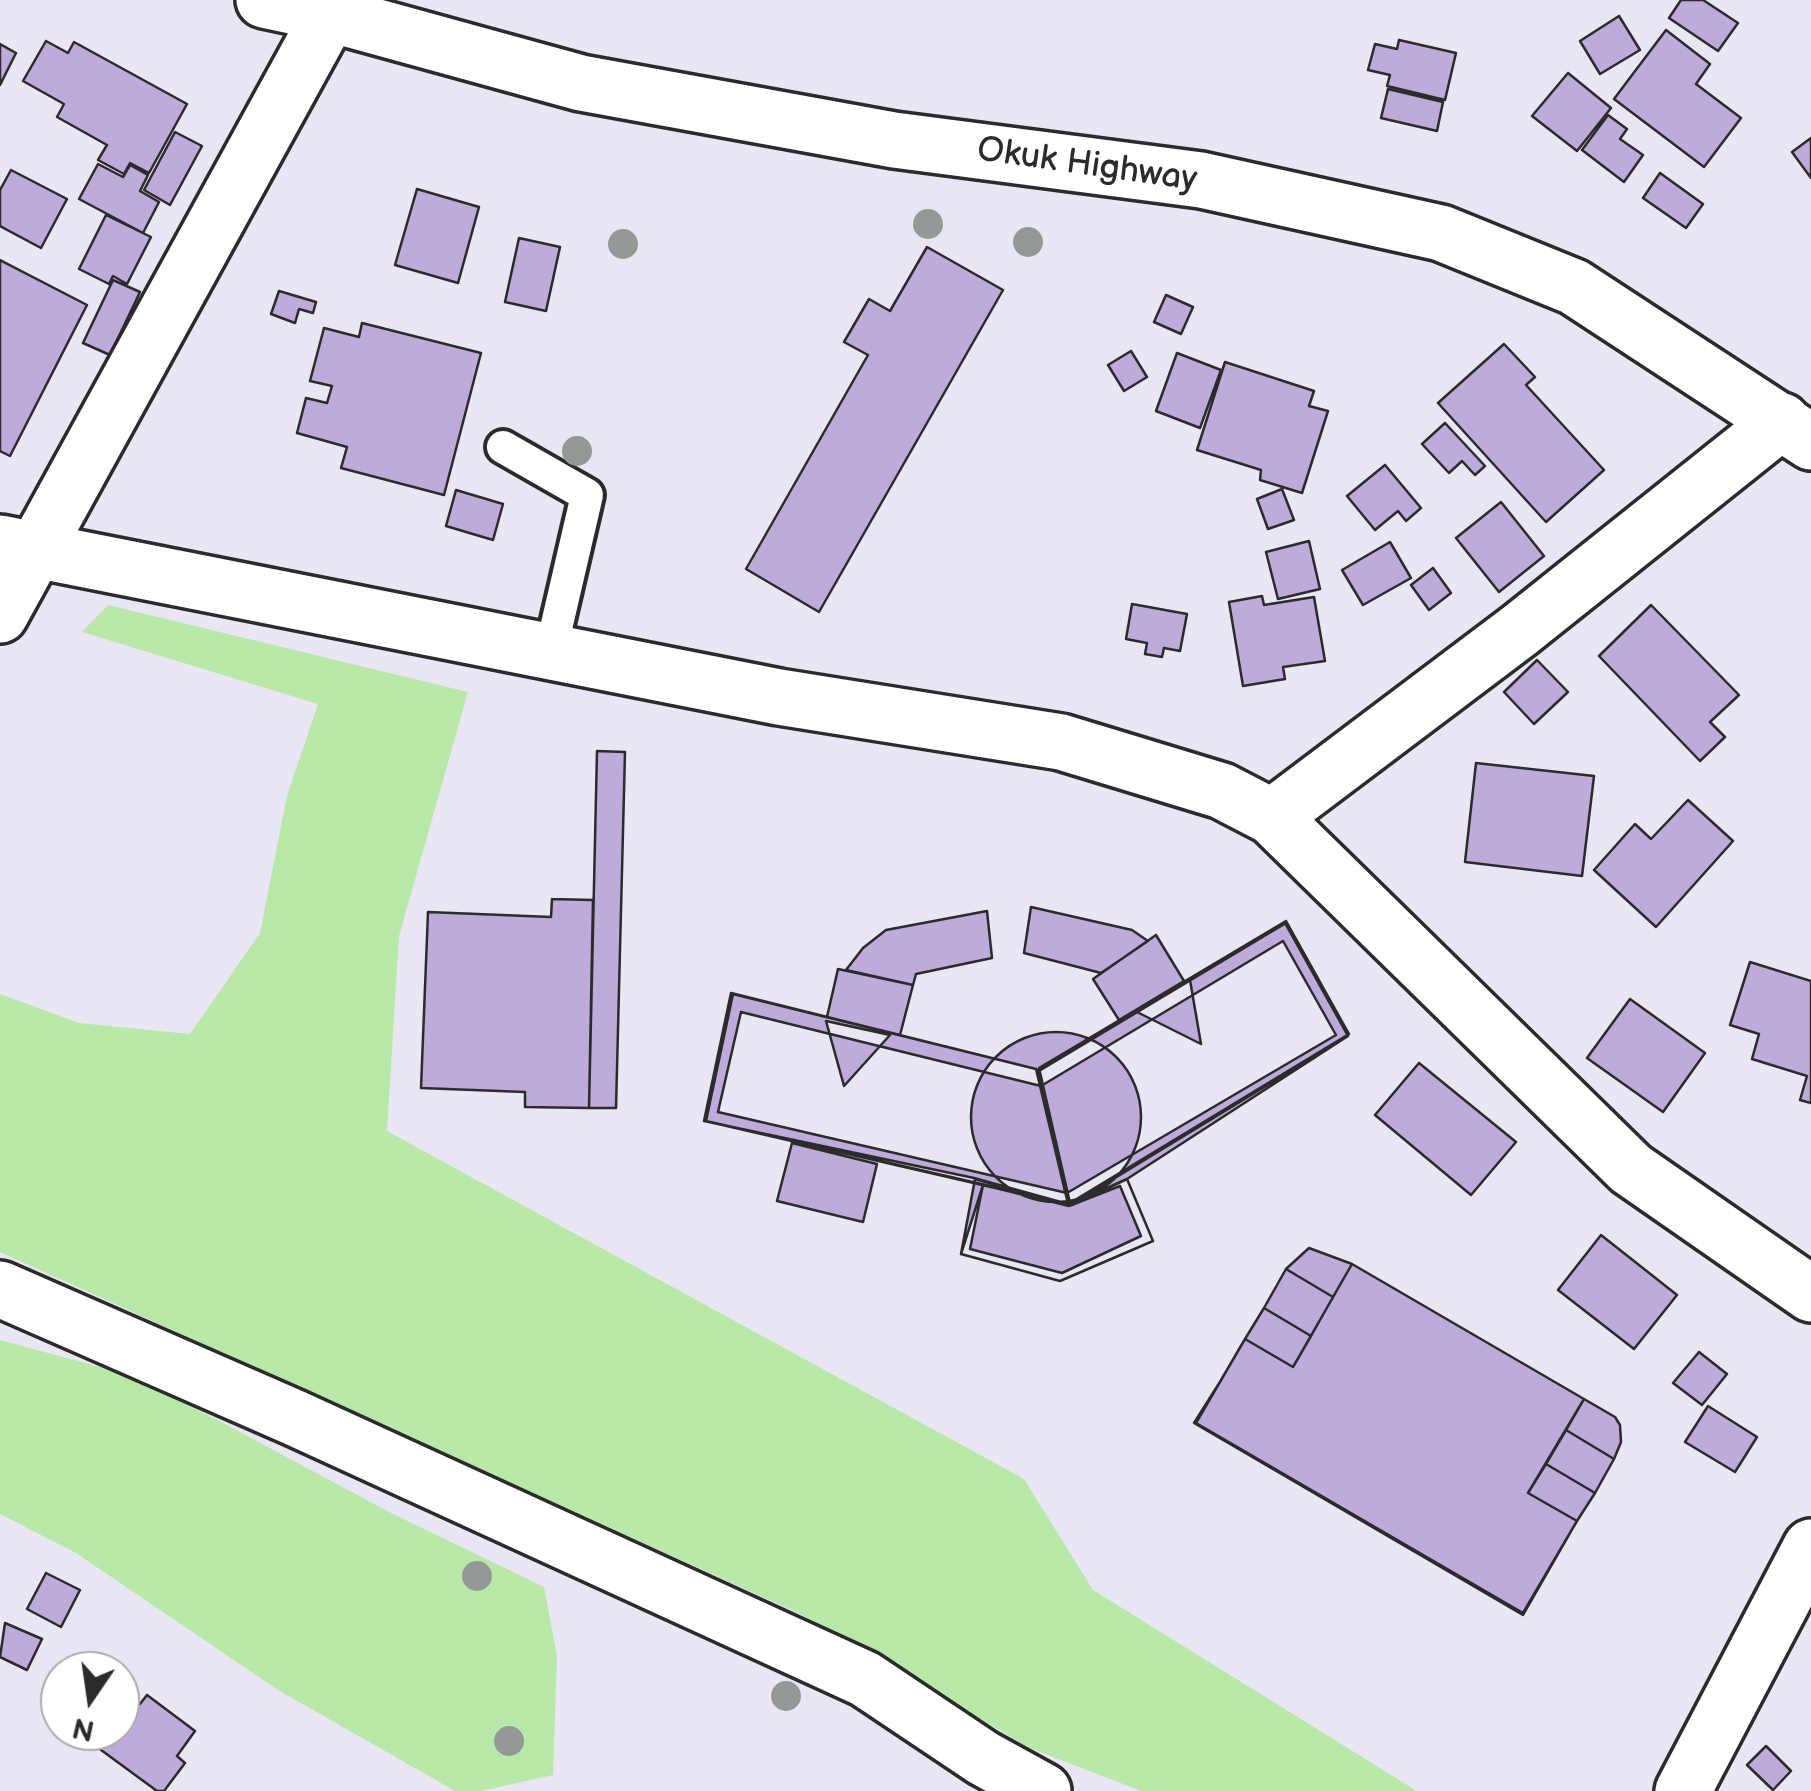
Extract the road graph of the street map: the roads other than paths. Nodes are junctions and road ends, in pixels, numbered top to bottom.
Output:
1 (264, 0) edge
2 (330, 7) edge
3 (1797, 431) edge
4 (504, 447) dead end
5 (19, 546) edge
6 (0, 615) edge
7 (550, 650) junction
8 (1272, 818) junction
9 (0, 1290) edge
10 (1811, 1294) edge
11 (1811, 1548) edge
12 (1043, 1791) edge
13 (1684, 1791) edge

1 - 2 street, Okuk Highway
2 - 3 street, Okuk Highway
2 - 5 street
3 - 8 street
4 - 7 lane
5 - 6 street
5 - 7 street
7 - 8 street
8 - 10 street
9 - 12 street
11 - 13 street

